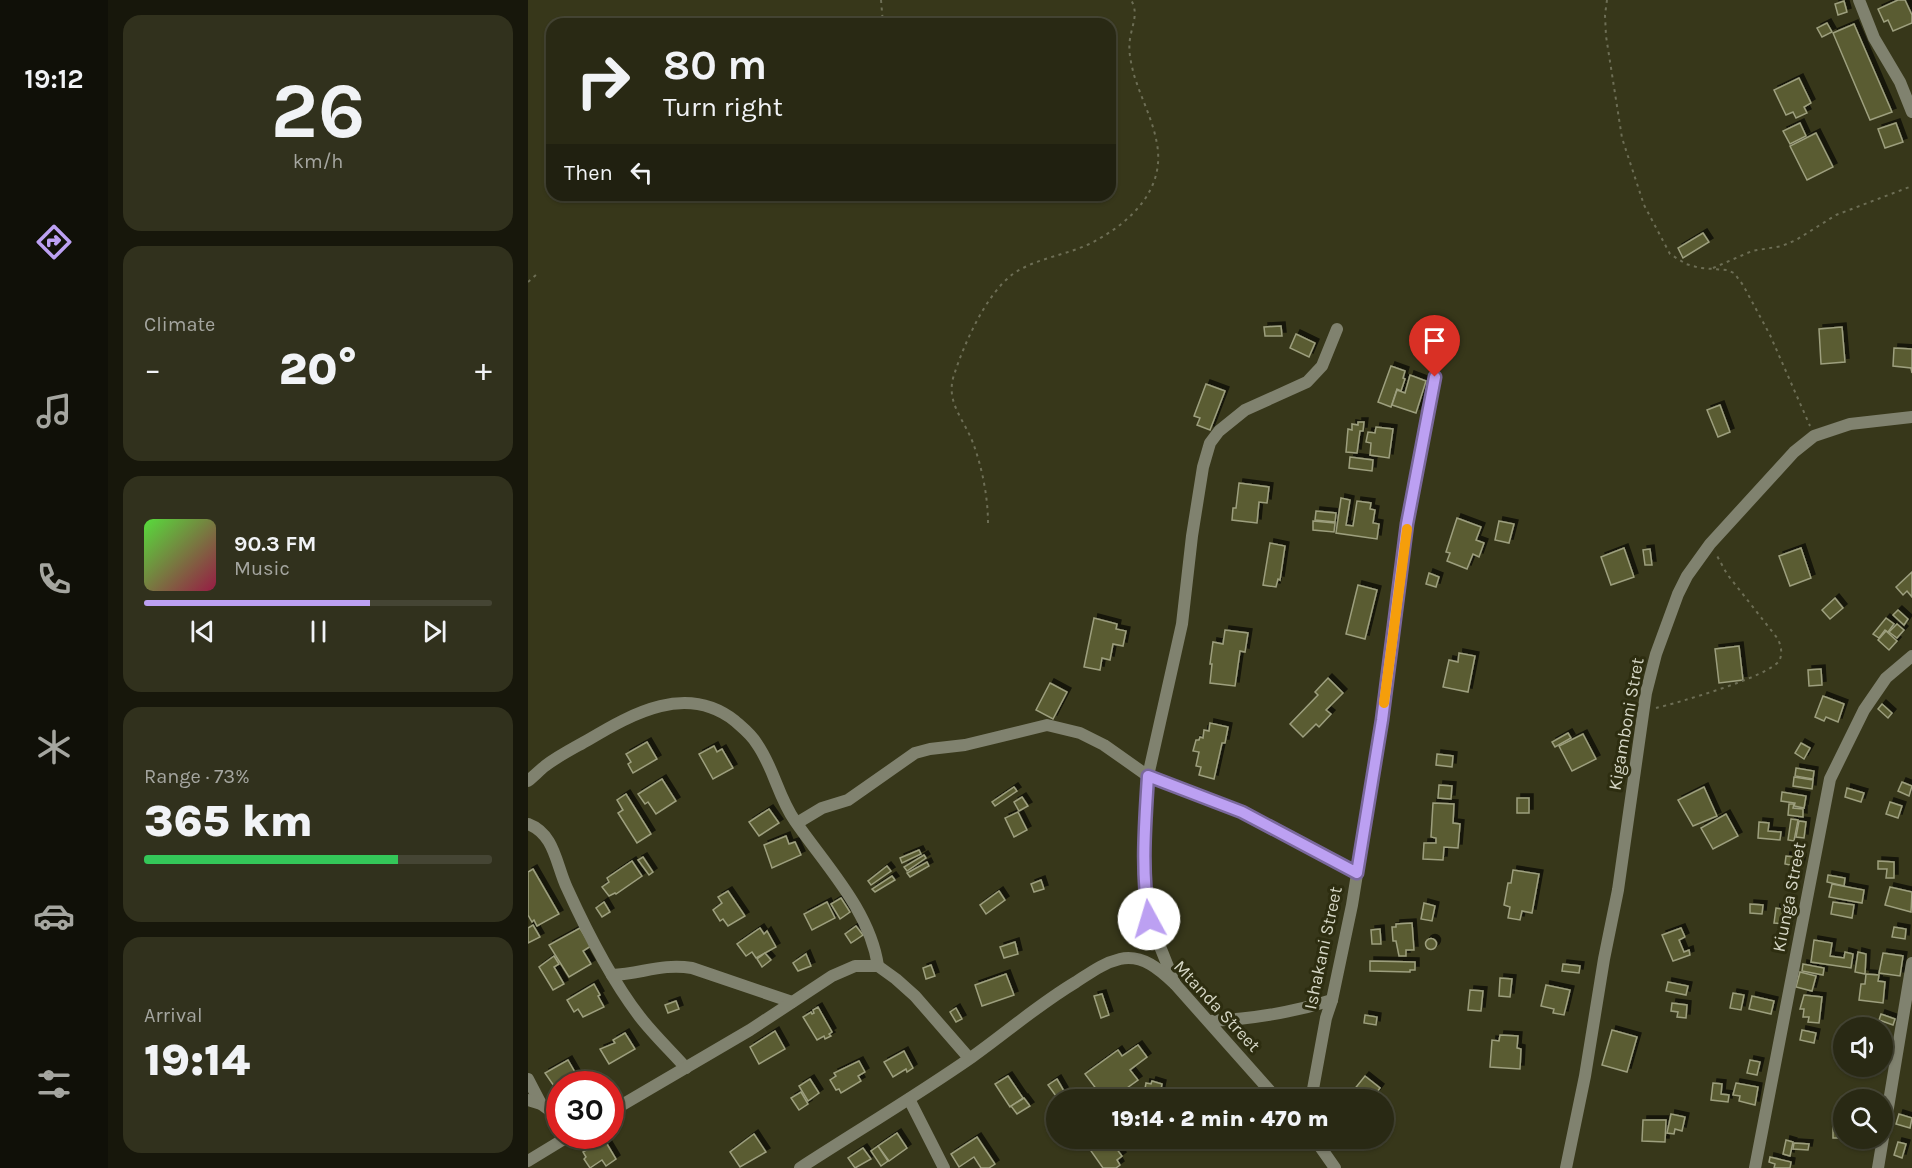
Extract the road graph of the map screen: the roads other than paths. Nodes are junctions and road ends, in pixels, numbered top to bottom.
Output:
1 (1859, 0) edge
2 (1912, 112) edge
3 (1337, 329) dead end
4 (1435, 377) dead end
5 (1912, 417) edge
6 (1912, 656) edge
7 (1148, 776) junction
8 (528, 781) edge
9 (796, 823) junction
10 (528, 824) edge
11 (1357, 873) junction
12 (1912, 963) edge
13 (878, 966) junction
14 (612, 975) junction
15 (1175, 984) junction
16 (1332, 1000) junction
17 (792, 1002) junction
18 (1209, 1021) junction
19 (1907, 1021) edge
20 (969, 1059) junction
21 (686, 1068) junction
22 (528, 1079) edge
23 (1268, 1089) edge
24 (1313, 1089) edge
25 (909, 1099) junction
26 (528, 1100) edge
27 (541, 1104) junction
28 (624, 1104) edge
29 (546, 1108) edge
30 (548, 1149) edge
31 (1322, 1149) edge
32 (528, 1161) edge
33 (800, 1168) edge
34 (944, 1168) edge
35 (1335, 1168) edge
36 (1566, 1168) edge
37 (1755, 1168) edge
38 (1878, 1168) edge

1 - 2 street
3 - 7 street
4 - 11 street, Ishakani Street
5 - 36 street, Kigamboni Stret
6 - 37 street, Kiunga Street
7 - 9 street
7 - 11 street
7 - 15 street
8 - 9 street
9 - 13 street
10 - 14 street
11 - 16 street, Ishakani Street
12 - 19 street
13 - 17 street
13 - 20 street
14 - 17 street
14 - 21 street
15 - 18 street, Mtanda Street
15 - 20 street, Mtanda Street
16 - 18 street
16 - 24 street, Ishakani Street
17 - 21 street
18 - 23 street, Mtanda Street
19 - 38 street
20 - 25 street, Mtanda Street
21 - 28 street
22 - 27 street
25 - 33 street, Mtanda Street
25 - 34 street
26 - 27 street
27 - 29 street
30 - 32 street
31 - 35 street

